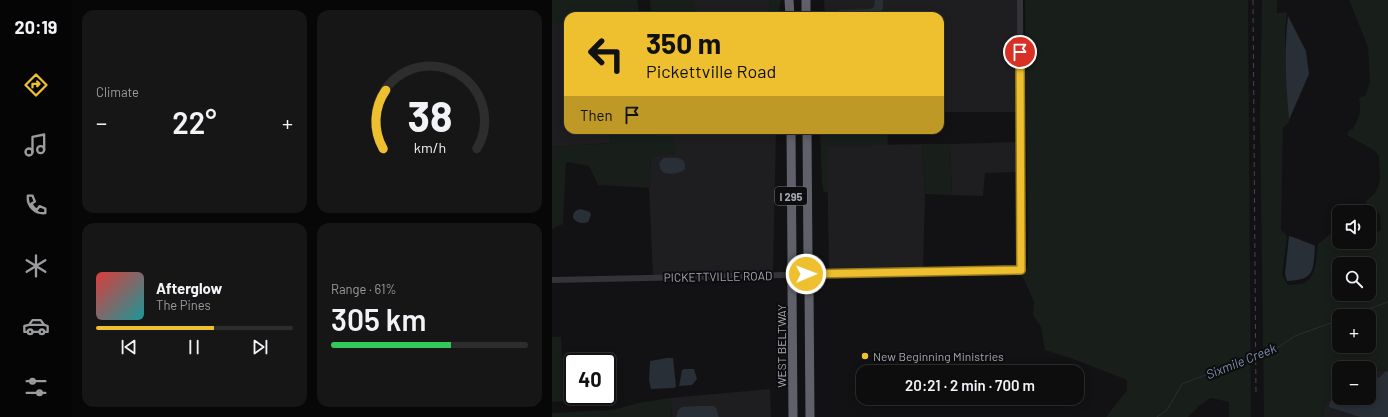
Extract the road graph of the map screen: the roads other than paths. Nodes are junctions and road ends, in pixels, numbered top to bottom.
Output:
1 (789, 0) edge
2 (806, 0) edge
3 (1020, 0) edge
4 (790, 12) edge
5 (806, 12) edge
6 (791, 134) edge
7 (807, 134) edge
8 (552, 280) edge
9 (793, 417) edge
10 (810, 417) edge

1 - 4 highway
2 - 5 highway
3 - 8 street, PICKETTVILLE ROAD
6 - 9 highway, WEST BELTWAY / I 295, bridge
7 - 10 highway, I 295, bridge

